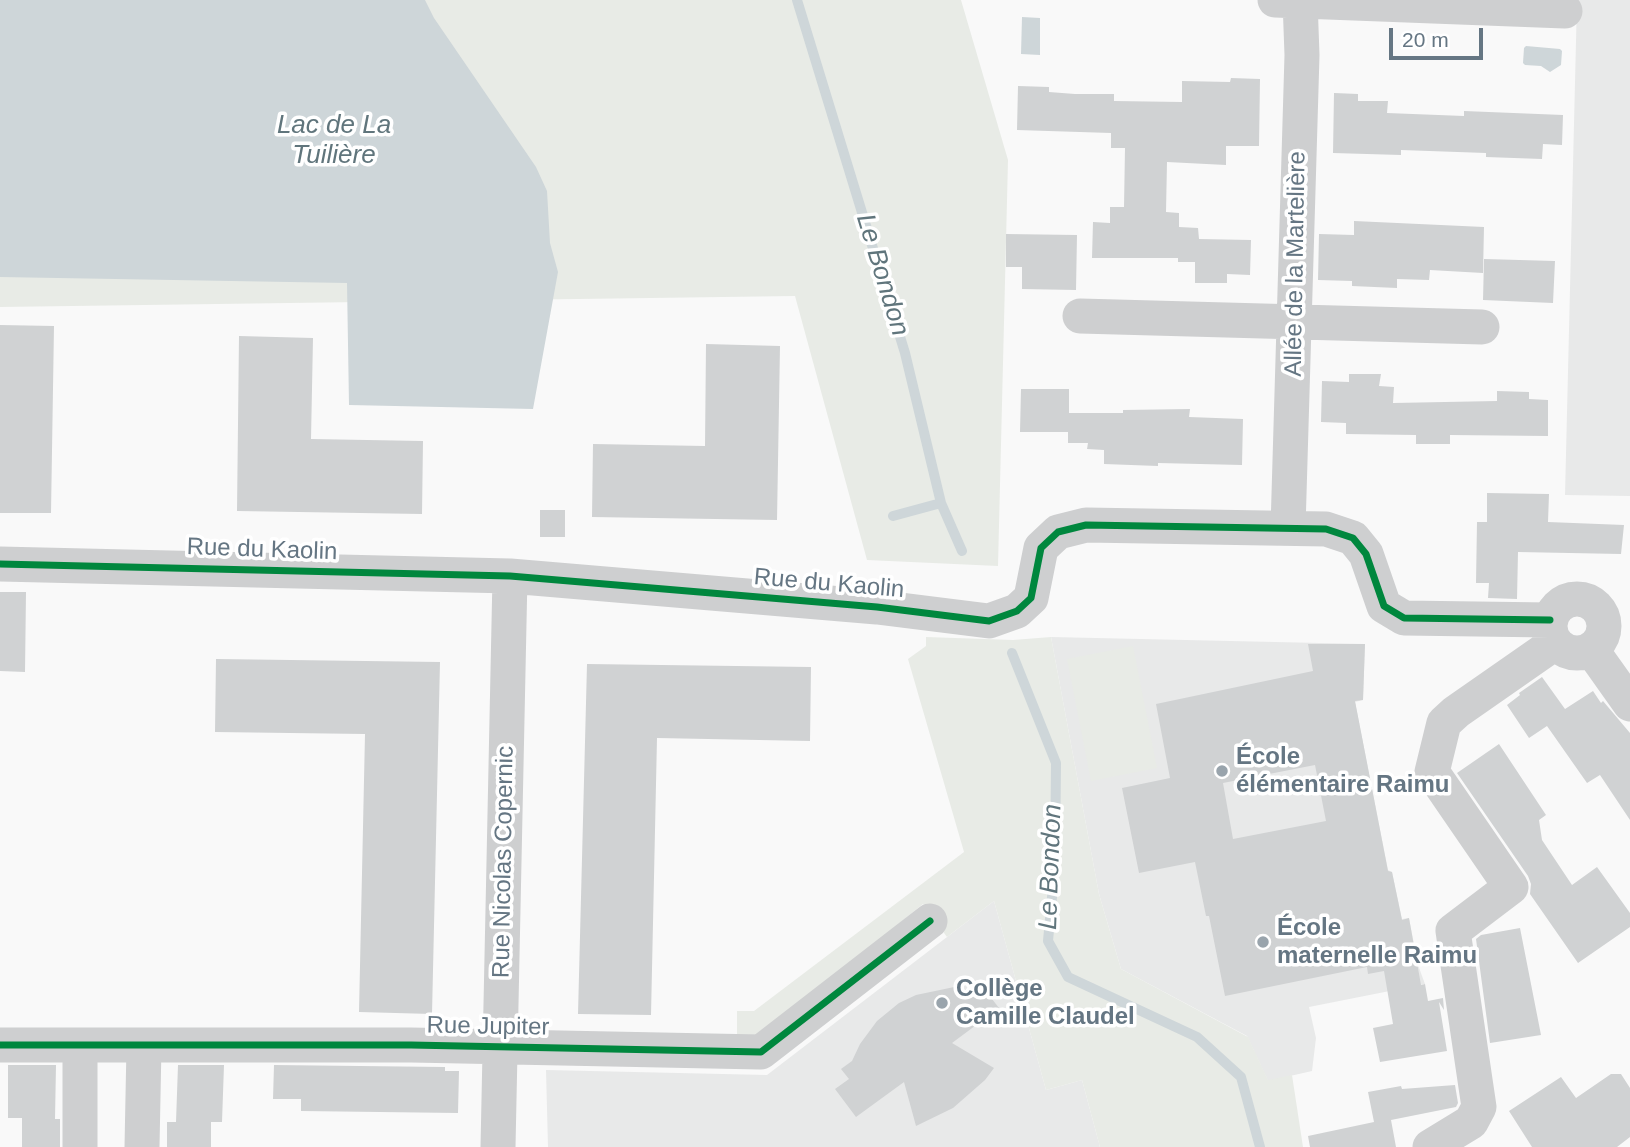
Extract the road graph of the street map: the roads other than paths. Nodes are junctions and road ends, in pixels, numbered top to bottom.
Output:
1 (1275, 0) edge
2 (1300, 0) edge
3 (1566, 11) dead end
4 (1080, 316) dead end
5 (1295, 322) junction
6 (1482, 327) dead end
7 (1288, 528) junction
8 (0, 564) edge
9 (510, 576) junction
10 (1608, 630) edge
11 (1553, 632) junction
12 (1630, 705) edge
13 (930, 921) dead end
14 (0, 1045) edge
15 (80, 1045) junction
16 (144, 1046) junction
17 (500, 1047) junction
18 (80, 1147) edge
19 (142, 1147) edge
20 (498, 1147) edge
21 (1430, 1147) edge

1 - 2 street
2 - 3 street
2 - 5 street, Allée de la Martelière
4 - 5 street
5 - 6 street
5 - 7 street, Allée de la Martelière
7 - 9 street, Rue du Kaolin
7 - 11 street, Rue du Kaolin
8 - 9 street, Rue du Kaolin
9 - 17 street, Rue Nicolas Copernic
10 - 11 street
10 - 11 street
10 - 12 street
11 - 21 street
13 - 17 street, Rue Jupiter
14 - 15 street, Rue Jupiter
15 - 16 street, Rue Jupiter
15 - 18 street
16 - 17 street, Rue Jupiter
16 - 19 street
17 - 20 street, Rue Nicolas Copernic

